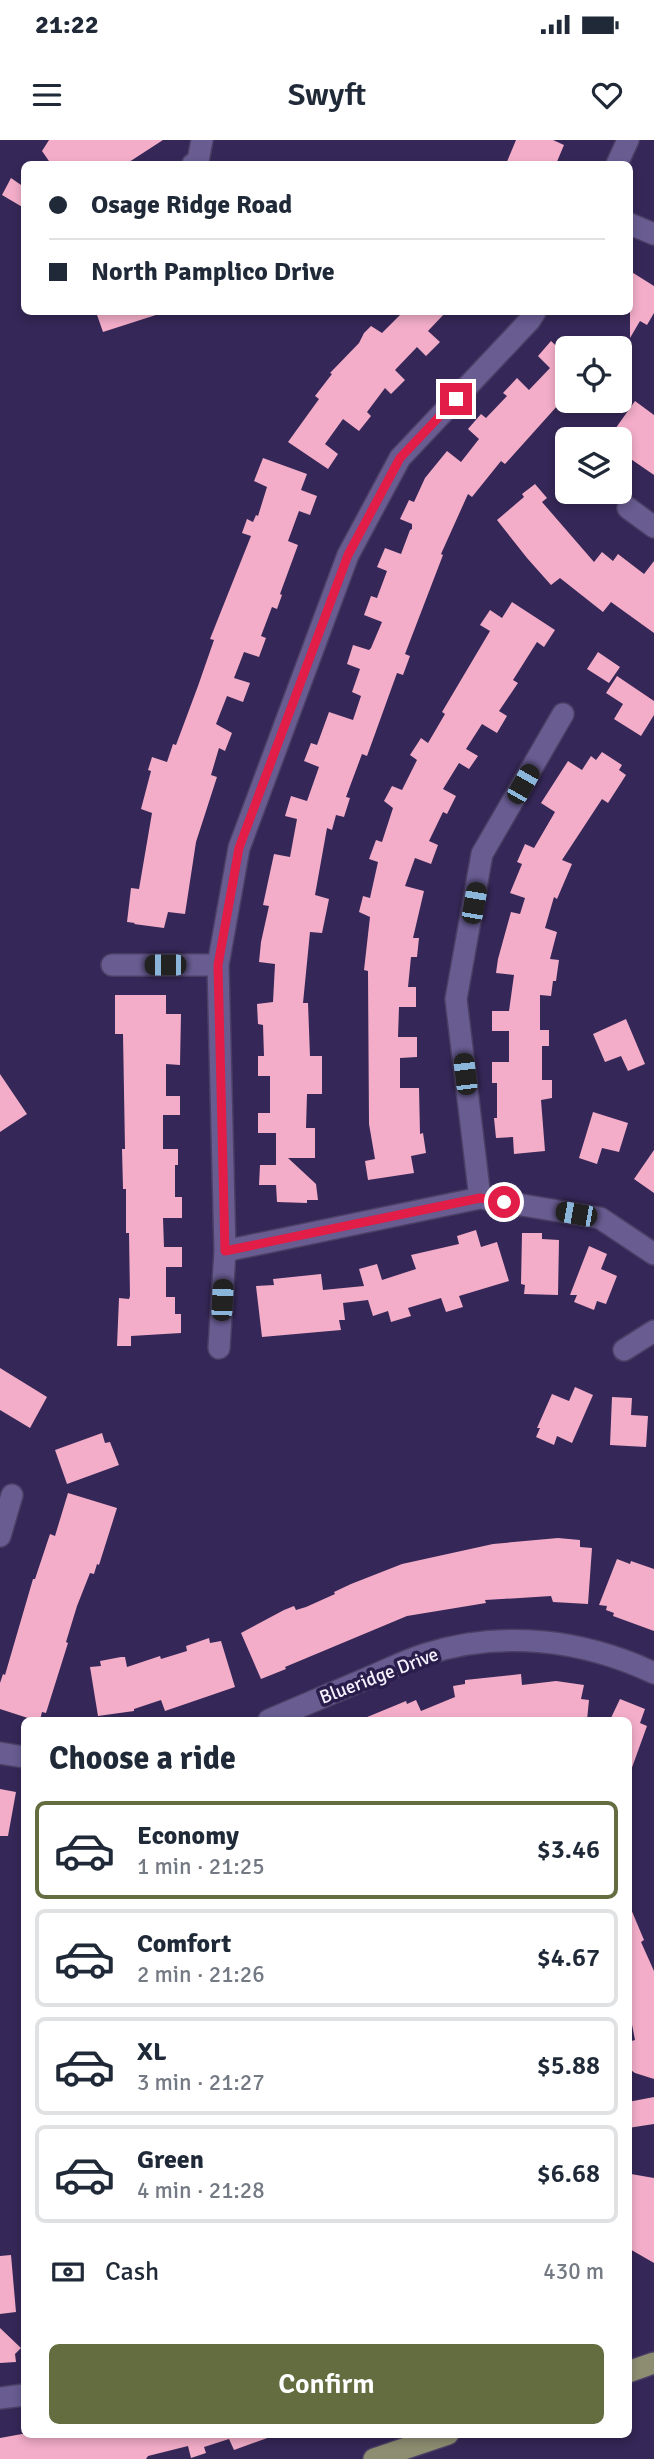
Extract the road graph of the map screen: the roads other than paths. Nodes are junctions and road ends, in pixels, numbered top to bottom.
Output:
1 (202, 140) edge
2 (628, 140) edge
3 (198, 161) edge
4 (618, 161) edge
5 (633, 225) edge
6 (654, 234) edge
7 (533, 315) edge
8 (628, 508) dead end
9 (654, 527) edge
10 (563, 714) dead end
11 (111, 965) dead end
12 (218, 965) junction
13 (480, 1198) junction
14 (225, 1251) junction
15 (654, 1254) edge
16 (654, 1331) edge
17 (219, 1348) dead end
18 (624, 1350) dead end
19 (12, 1494) dead end
20 (0, 1536) edge
21 (654, 1673) edge
22 (303, 1713) edge
23 (284, 1717) edge
24 (0, 1753) edge
25 (21, 1756) edge
26 (654, 2363) edge
27 (632, 2371) edge
28 (21, 2395) edge
29 (0, 2398) edge
30 (436, 2438) edge
31 (374, 2459) edge

1 - 3 street
2 - 4 street
5 - 6 street
7 - 12 street
8 - 9 street
10 - 13 street
11 - 12 street
12 - 14 street
13 - 14 street
13 - 15 street
14 - 17 street
16 - 18 street
19 - 20 street
21 - 22 street, Blueridge Drive
22 - 23 street, Blueridge Drive
24 - 25 street
26 - 27 main road
28 - 29 street
30 - 31 main road

